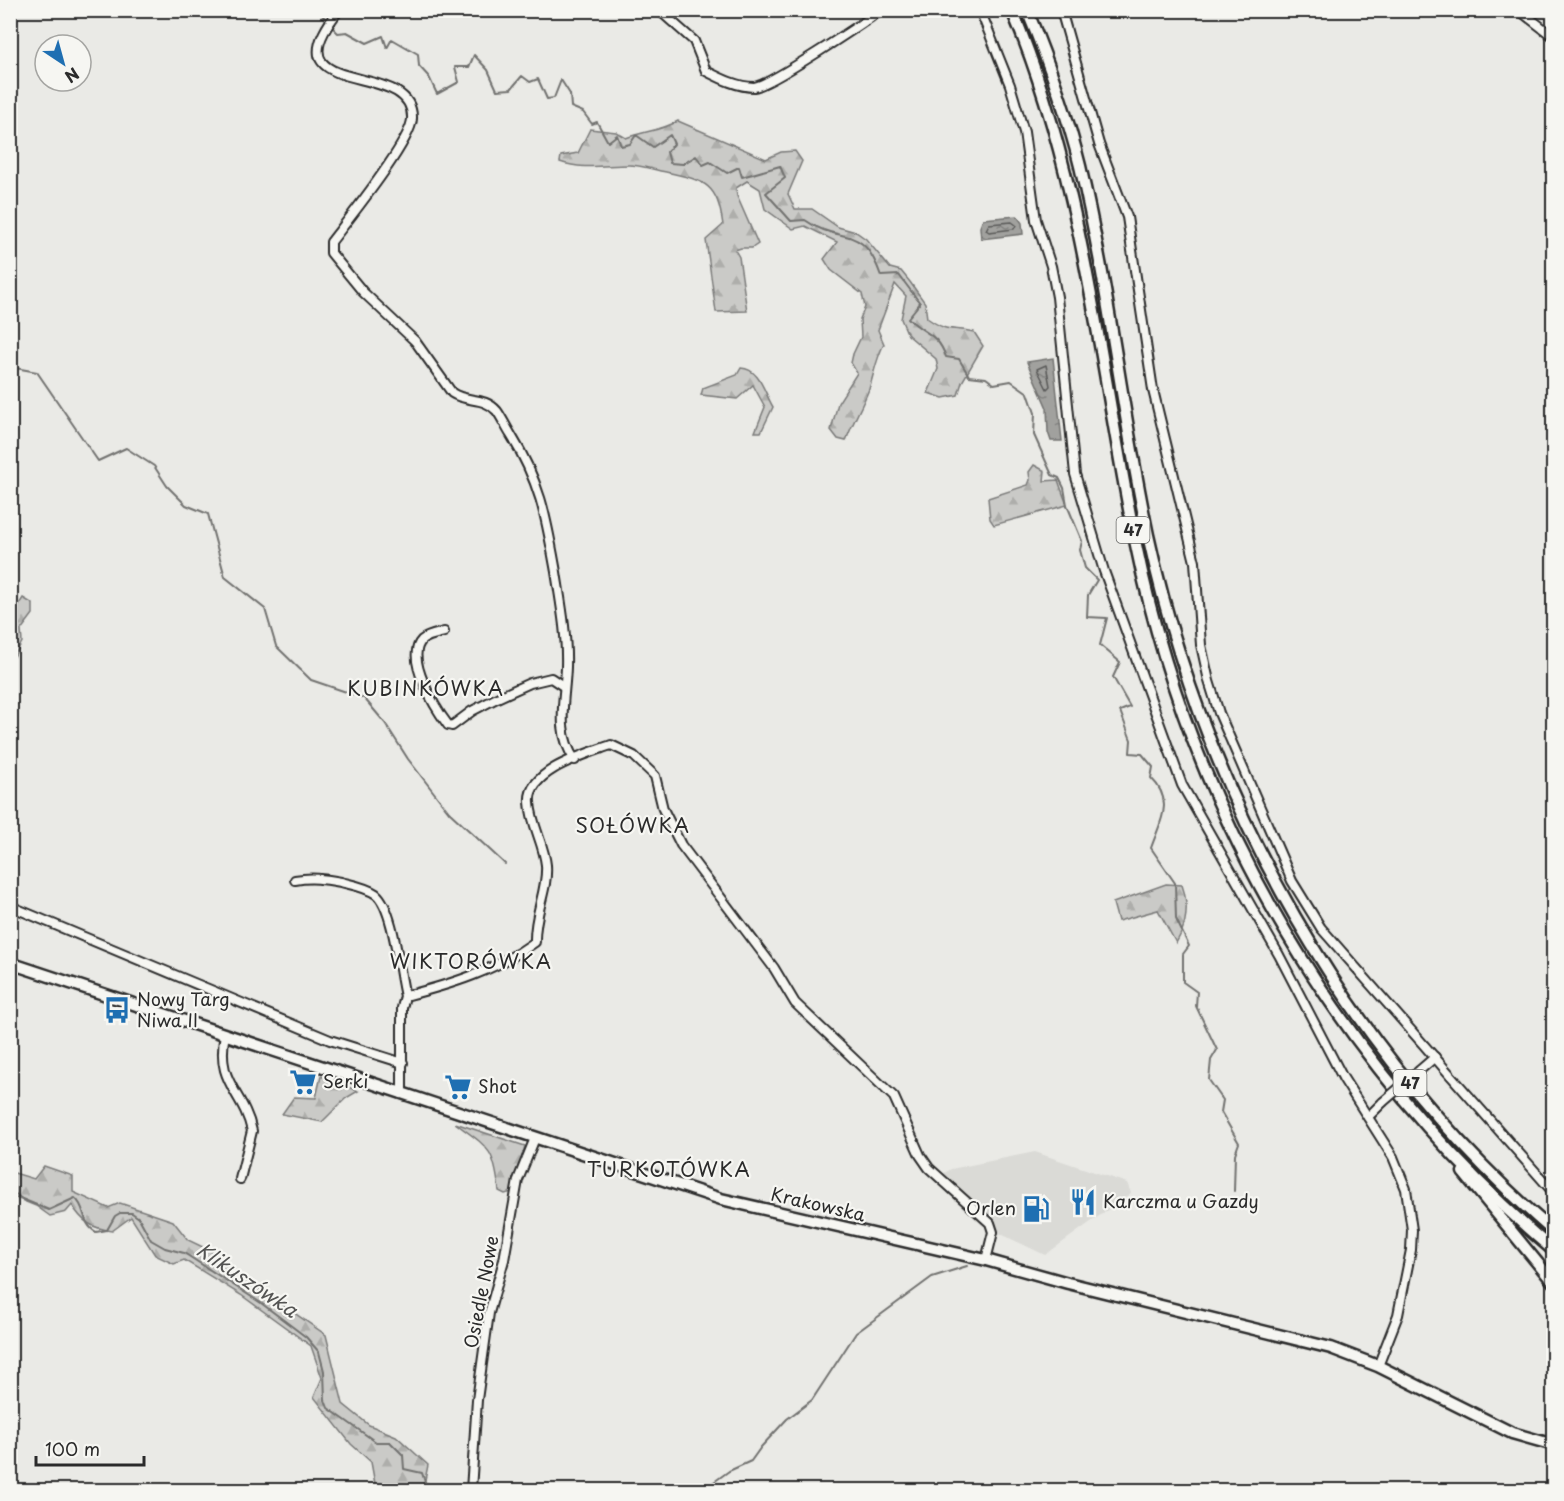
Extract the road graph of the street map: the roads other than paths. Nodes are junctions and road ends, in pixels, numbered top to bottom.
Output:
1 (339, 10) edge
2 (659, 10) edge
3 (881, 10) edge
4 (980, 10) edge
5 (1012, 10) edge
6 (1028, 10) edge
7 (1061, 10) edge
8 (1519, 10) edge
9 (1554, 37) edge
10 (444, 632) dead end
11 (563, 686) junction
12 (575, 760) junction
13 (295, 880) dead end
14 (10, 906) edge
15 (10, 963) edge
16 (405, 996) junction
17 (225, 1034) junction
18 (1435, 1057) junction
19 (403, 1063) junction
20 (402, 1094) junction
21 (1368, 1117) junction
22 (535, 1138) junction
23 (1445, 1147) junction
24 (240, 1179) dead end
25 (1554, 1193) edge
26 (1554, 1232) edge
27 (1554, 1251) edge
28 (986, 1260) junction
29 (1554, 1283) edge
30 (1378, 1366) junction
31 (1554, 1445) edge
32 (471, 1491) edge

1 - 11 street
2 - 3 street
4 - 21 street
5 - 23 main road, 47
6 - 26 main road, 47
7 - 18 street
8 - 9 street
10 - 11 street
11 - 12 street
12 - 16 street
12 - 28 street
13 - 16 street
14 - 19 street
15 - 17 main road, Krakowska
16 - 19 street
17 - 20 main road, Krakowska
17 - 24 street
18 - 21 street, bridge
18 - 25 street
19 - 20 street
20 - 22 main road, Krakowska
21 - 30 street
22 - 28 main road, Krakowska
22 - 32 street, Osiedle Nowe
23 - 27 main road, 47
23 - 29 main road
28 - 30 main road, Krakowska
30 - 31 main road, Krakowska

